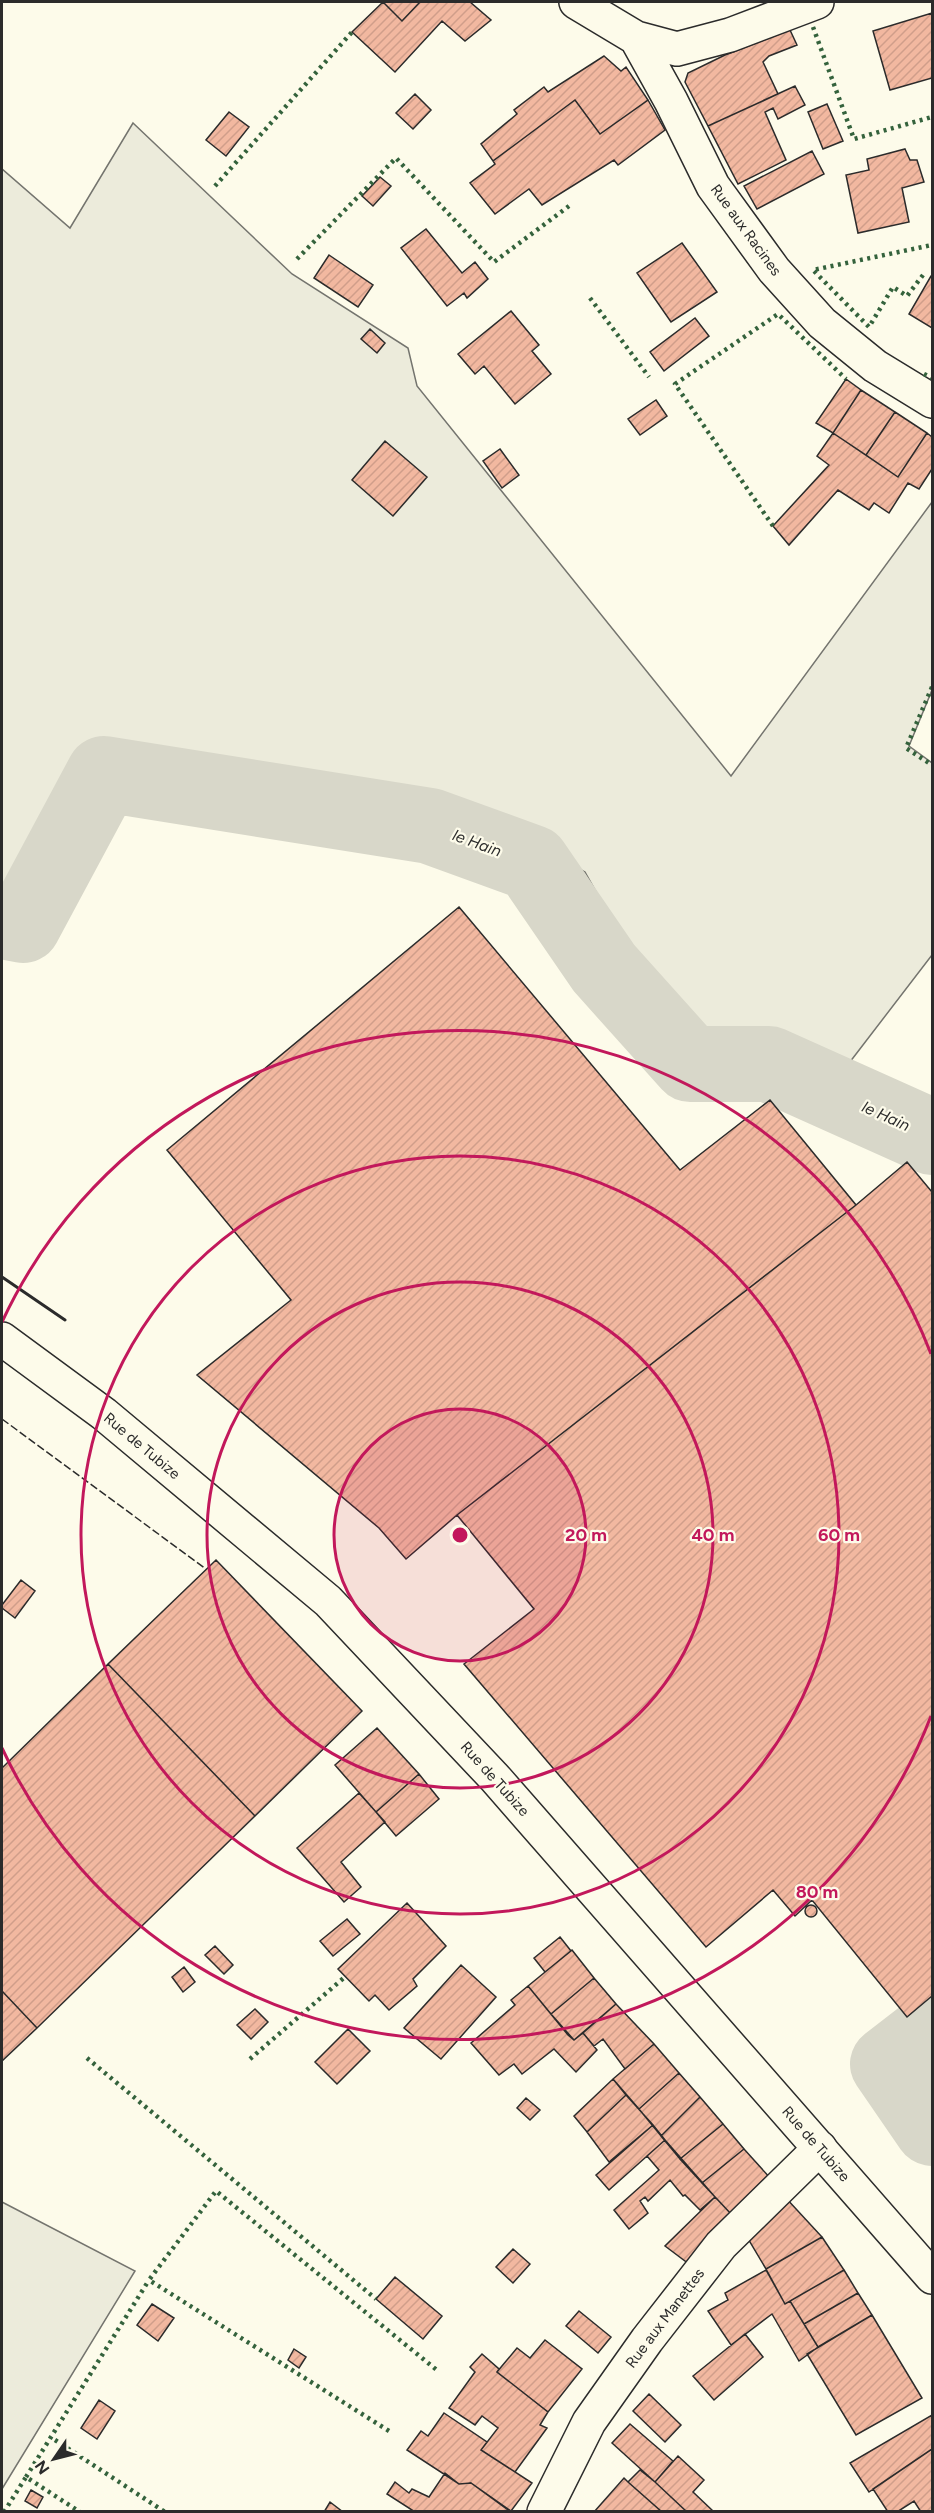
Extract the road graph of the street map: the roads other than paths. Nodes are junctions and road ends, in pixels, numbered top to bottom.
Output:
1 (576, 2) edge
2 (817, 2) edge
3 (636, 38) junction
4 (933, 401) edge
5 (2, 1339) edge
6 (820, 2148) junction
7 (933, 2277) edge
8 (544, 2511) edge

1 - 3 main road, Rue aux Racines
2 - 3 main road
3 - 4 main road, Rue aux Racines
5 - 6 main road, Rue de Tubize
6 - 7 main road, Rue de Tubize
6 - 8 main road, Rue aux Manettes

